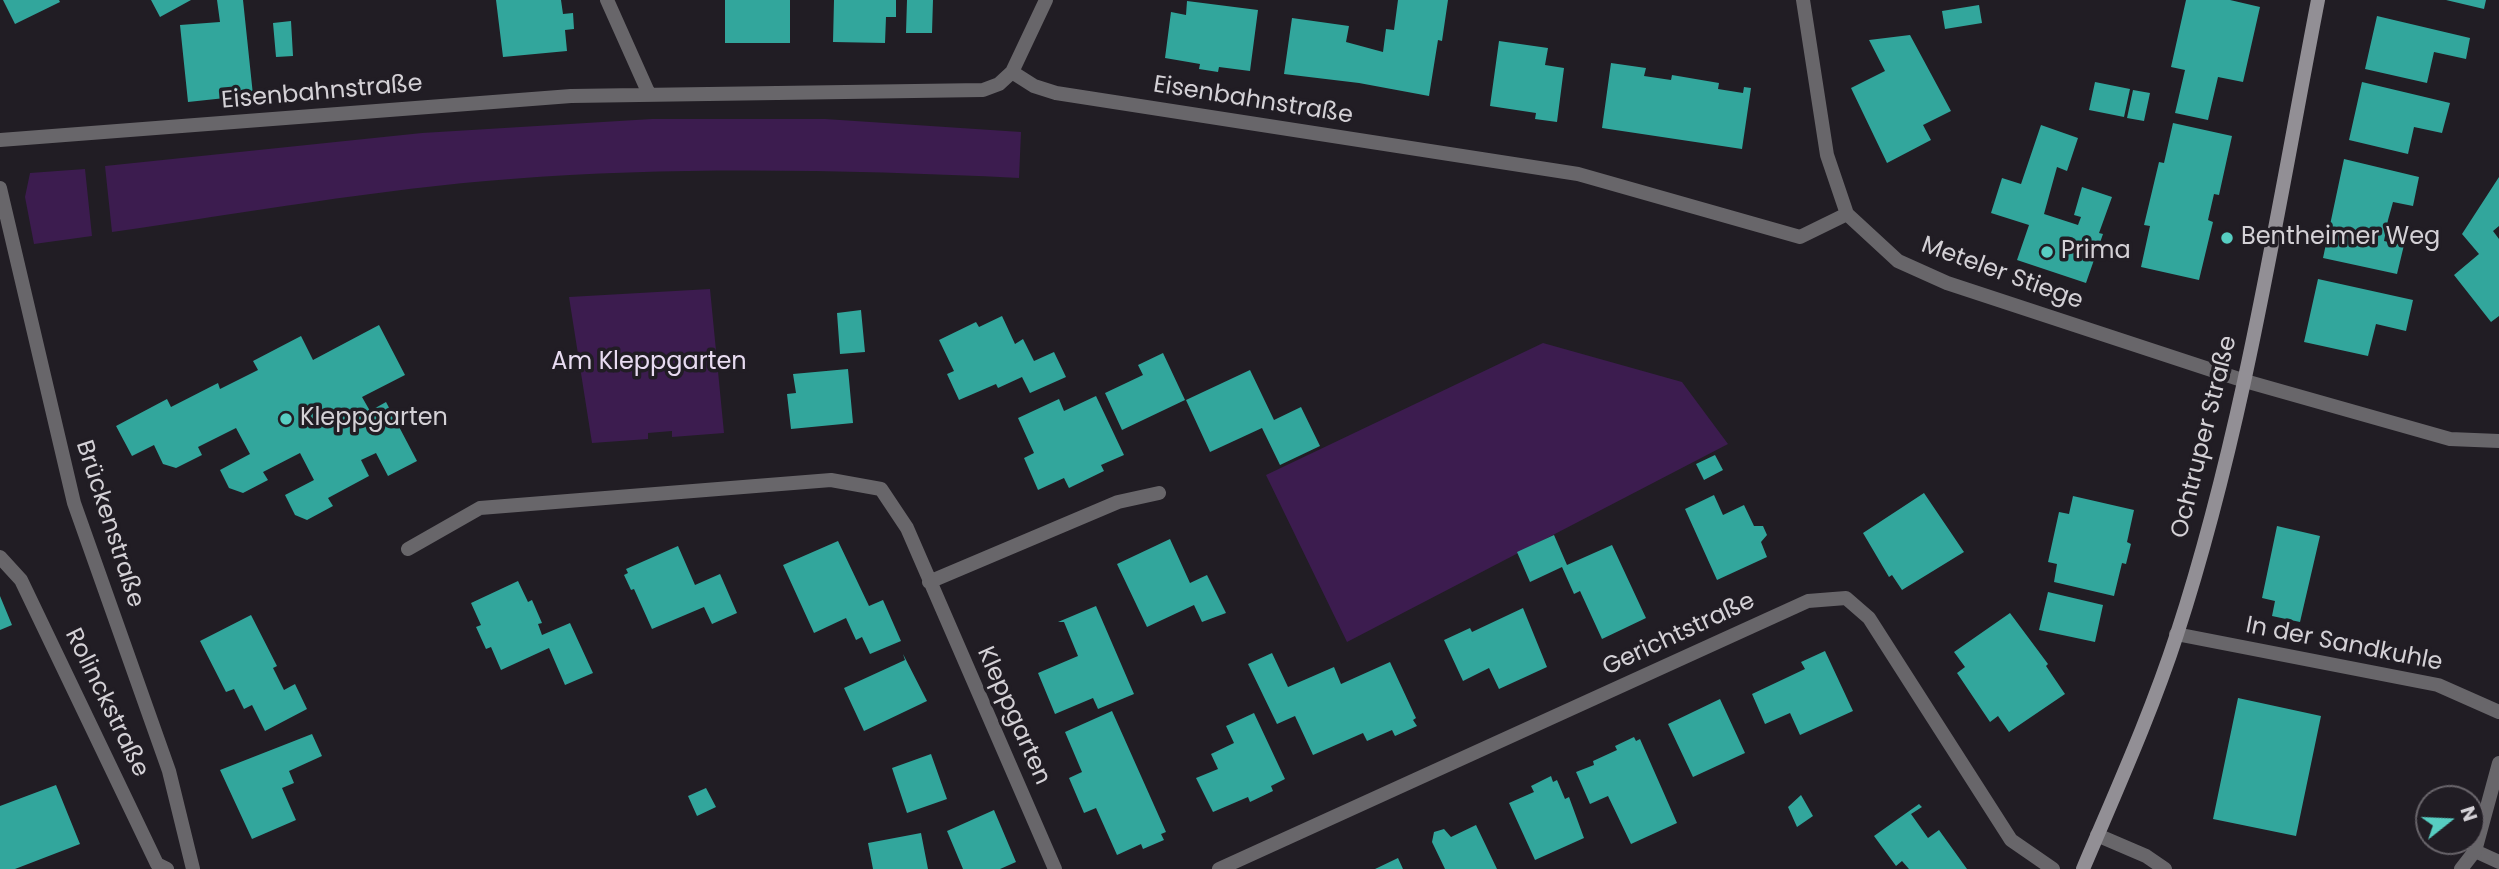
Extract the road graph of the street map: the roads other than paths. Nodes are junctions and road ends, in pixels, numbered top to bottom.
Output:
1 (607, 0) edge
2 (1046, 0) edge
3 (1803, 0) edge
4 (2318, 0) edge
5 (1012, 72) junction
6 (649, 94) junction
7 (0, 141) edge
8 (0, 188) edge
9 (1847, 214) junction
10 (2245, 381) junction
11 (2499, 441) edge
12 (1159, 493) dead end
13 (408, 549) dead end
14 (0, 557) edge
15 (929, 582) junction
16 (2176, 634) junction
17 (2499, 712) edge
18 (2499, 763) edge
19 (2485, 814) edge
20 (2097, 835) junction
21 (2472, 855) edge
22 (167, 869) edge
23 (192, 869) edge
24 (1055, 869) edge
25 (1219, 869) edge
26 (2053, 869) edge
27 (2083, 869) edge
28 (2165, 869) edge
29 (2461, 869) edge

1 - 6 street
2 - 5 street
3 - 9 street, Meteler Stiege
4 - 10 main road, Ochtruper Straße
5 - 6 street, Eisenbahnstraße
5 - 9 street, Eisenbahnstraße
6 - 7 street, Eisenbahnstraße
8 - 23 street, Brückenstraße
9 - 10 street, Meteler Stiege
10 - 11 street
10 - 16 main road, Ochtruper Straße
12 - 15 street
13 - 15 street, Kleppgarten
14 - 22 street, Rolinckstraße
15 - 24 street, Kleppgarten
16 - 17 street, In der Sandkuhle
16 - 20 main road, Ochtruper Straße
18 - 19 street
20 - 27 main road, Ochtruper Straße
20 - 28 street
21 - 29 street
25 - 26 street, Gerichtstraße

